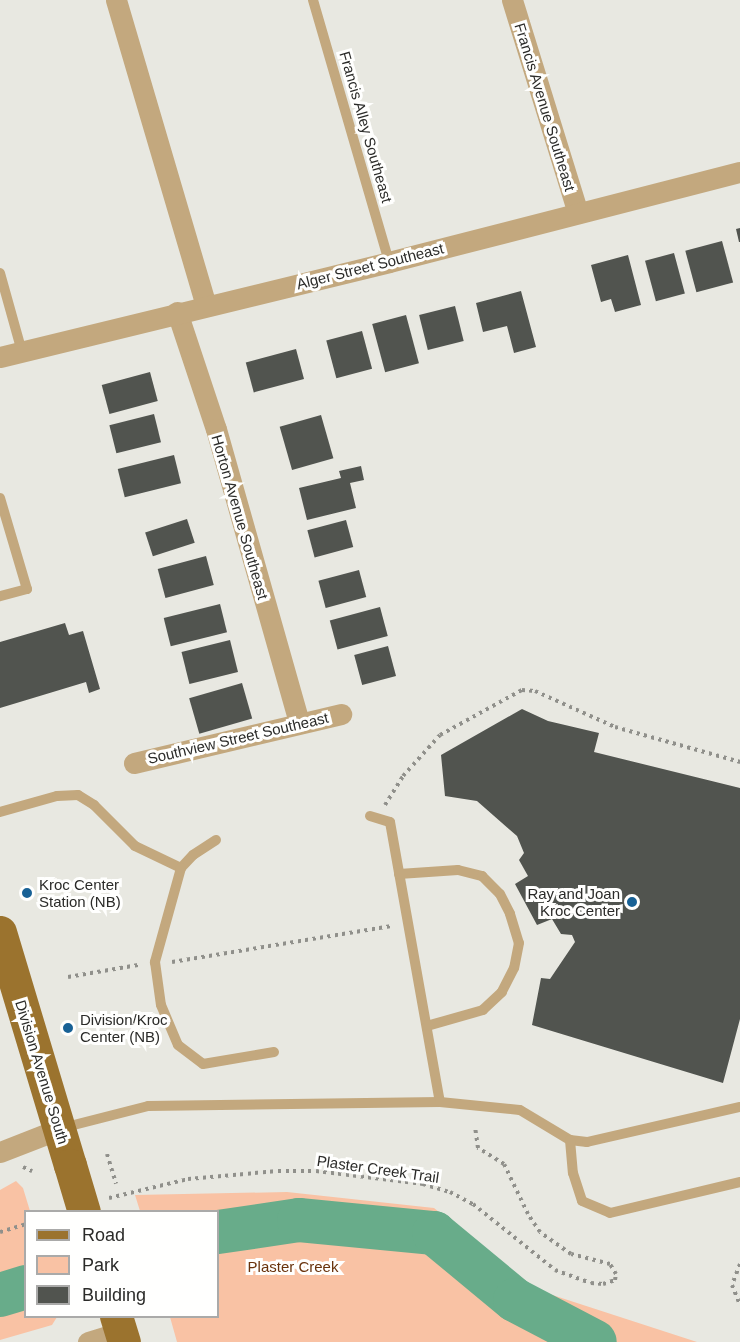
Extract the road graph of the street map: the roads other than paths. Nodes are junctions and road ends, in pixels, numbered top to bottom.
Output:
1 (116, 0) edge
2 (312, 0) edge
3 (512, 0) edge
4 (740, 171) edge
5 (578, 213) junction
6 (389, 262) junction
7 (0, 273) edge
8 (206, 306) junction
9 (177, 312) junction
10 (22, 352) junction
11 (0, 357) edge
12 (0, 498) edge
13 (0, 596) edge
14 (342, 714) dead end
15 (299, 723) junction
16 (134, 763) dead end
17 (0, 812) edge
18 (374, 817) road end
19 (216, 840) dead end
20 (181, 868) junction
21 (399, 874) junction
22 (0, 932) edge
23 (428, 1026) junction
24 (274, 1052) dead end
25 (440, 1102) junction
26 (740, 1107) edge
27 (59, 1129) junction
28 (570, 1140) junction
29 (0, 1152) edge
30 (740, 1182) edge
31 (94, 1205) edge
32 (120, 1330) edge
33 (88, 1342) edge

1 - 8 street
2 - 6 lane, Francis Alley Southeast
3 - 5 street, Francis Avenue Southeast
4 - 5 street, Alger Street Southeast
5 - 6 street, Alger Street Southeast
6 - 8 street, Alger Street Southeast
7 - 10 lane
8 - 9 street, Alger Street Southeast
9 - 10 street, Alger Street Southeast
9 - 15 street, Horton Avenue Southeast
10 - 11 street, Alger Street Southeast
12 - 13 lane
14 - 15 street, Southview Street Southeast
15 - 16 street, Southview Street Southeast
17 - 20 lane
18 - 21 lane
19 - 20 lane
20 - 24 lane
21 - 23 lane
21 - 23 lane
22 - 27 main road, Division Avenue South
23 - 25 lane
25 - 27 lane
25 - 28 lane
26 - 28 lane
27 - 29 street
27 - 31 main road, Division Avenue South, bridge
28 - 30 lane
32 - 33 street

